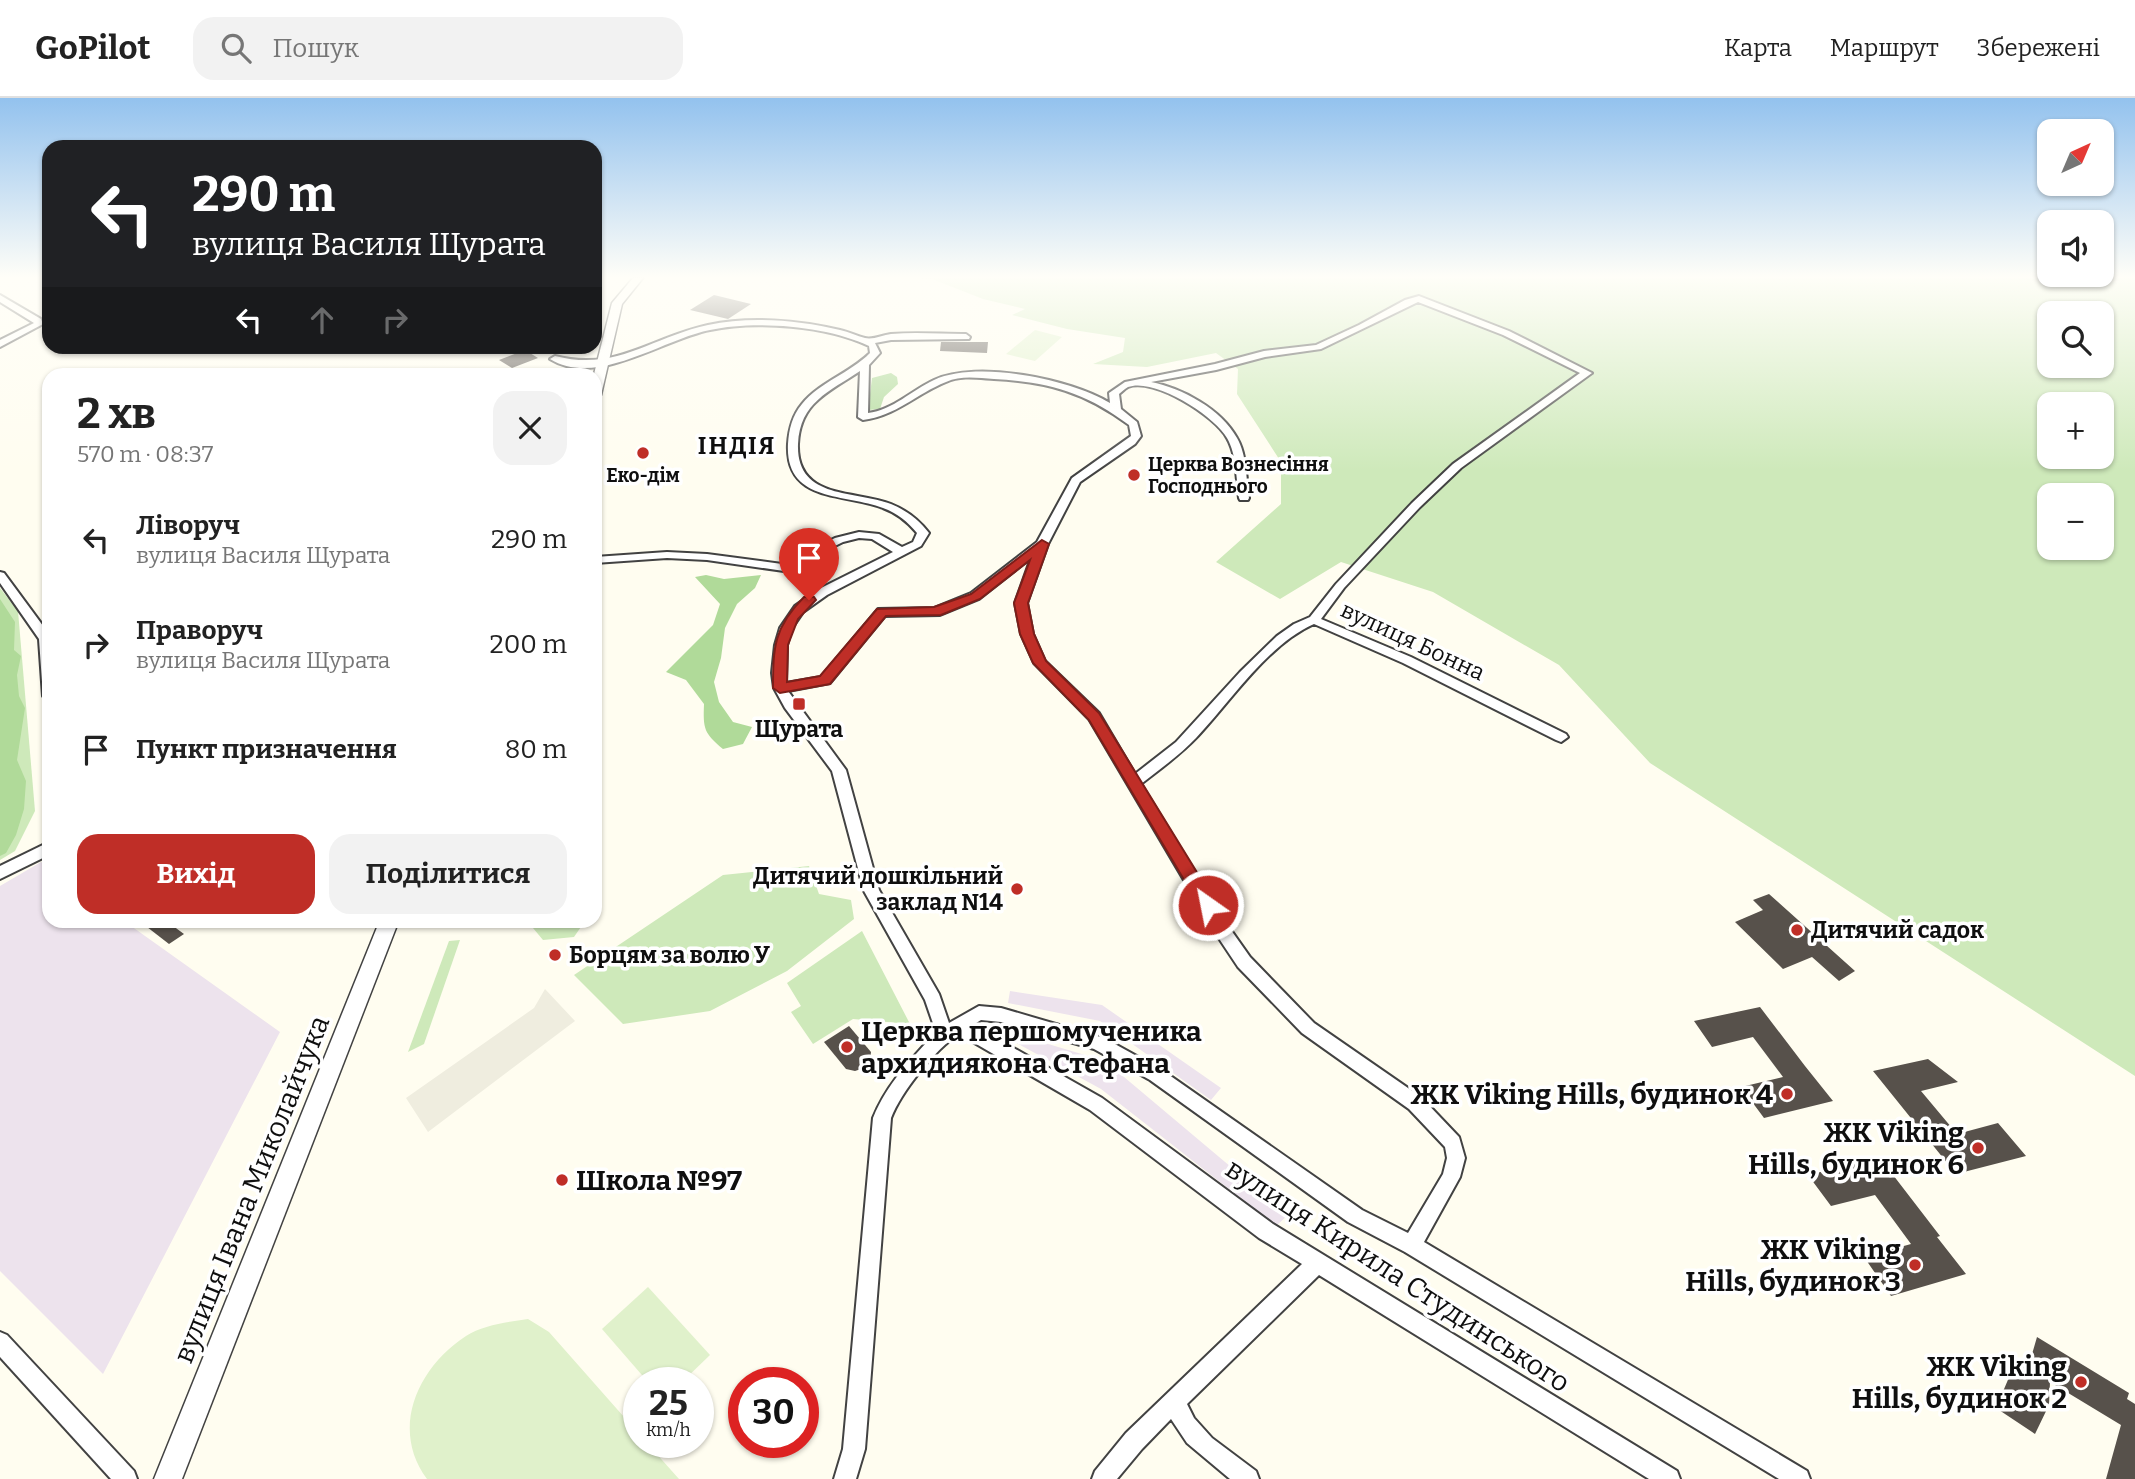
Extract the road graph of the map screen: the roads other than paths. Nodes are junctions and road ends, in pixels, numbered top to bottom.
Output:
1 (606, 342) edge
2 (668, 342) edge
3 (870, 342) edge
4 (1328, 342) edge
5 (1525, 342) edge
6 (555, 359) dead end
7 (601, 363) junction
8 (865, 366) junction
9 (600, 368) edge
10 (1137, 382) junction
11 (1116, 409) junction
12 (1244, 498) dead end
13 (1042, 544) junction
14 (902, 552) junction
15 (602, 559) edge
16 (0, 575) edge
17 (1314, 620) junction
18 (42, 632) edge
19 (780, 688) junction
20 (1561, 737) dead end
21 (1134, 782) junction
22 (42, 852) edge
23 (0, 873) edge
24 (387, 928) edge
25 (952, 1030) junction
26 (1412, 1245) junction
27 (1318, 1262) junction
28 (0, 1342) edge
29 (1175, 1401) junction
30 (126, 1479) edge
31 (168, 1479) edge
32 (845, 1479) edge
33 (1103, 1479) edge
34 (1248, 1479) edge
35 (1669, 1479) edge
36 (1799, 1479) edge

1 - 7 street
2 - 7 street
3 - 8 street
4 - 10 street
5 - 17 street
6 - 7 street
7 - 9 street
8 - 11 street
8 - 14 street
10 - 11 street
10 - 12 street
11 - 13 street
13 - 19 street
13 - 21 street
14 - 15 street
14 - 19 street
16 - 18 street
17 - 20 street, вулиця Бонна
17 - 21 street, вулиця Бонна
19 - 25 street
21 - 26 street
22 - 23 street
24 - 31 street, вулиця Івана Миколайчука
25 - 26 street
25 - 27 street, вулиця Кирила Студинського
25 - 32 street
26 - 36 street
27 - 29 street
27 - 35 street, вулиця Кирила Студинського
28 - 30 street
29 - 33 street
29 - 34 street

